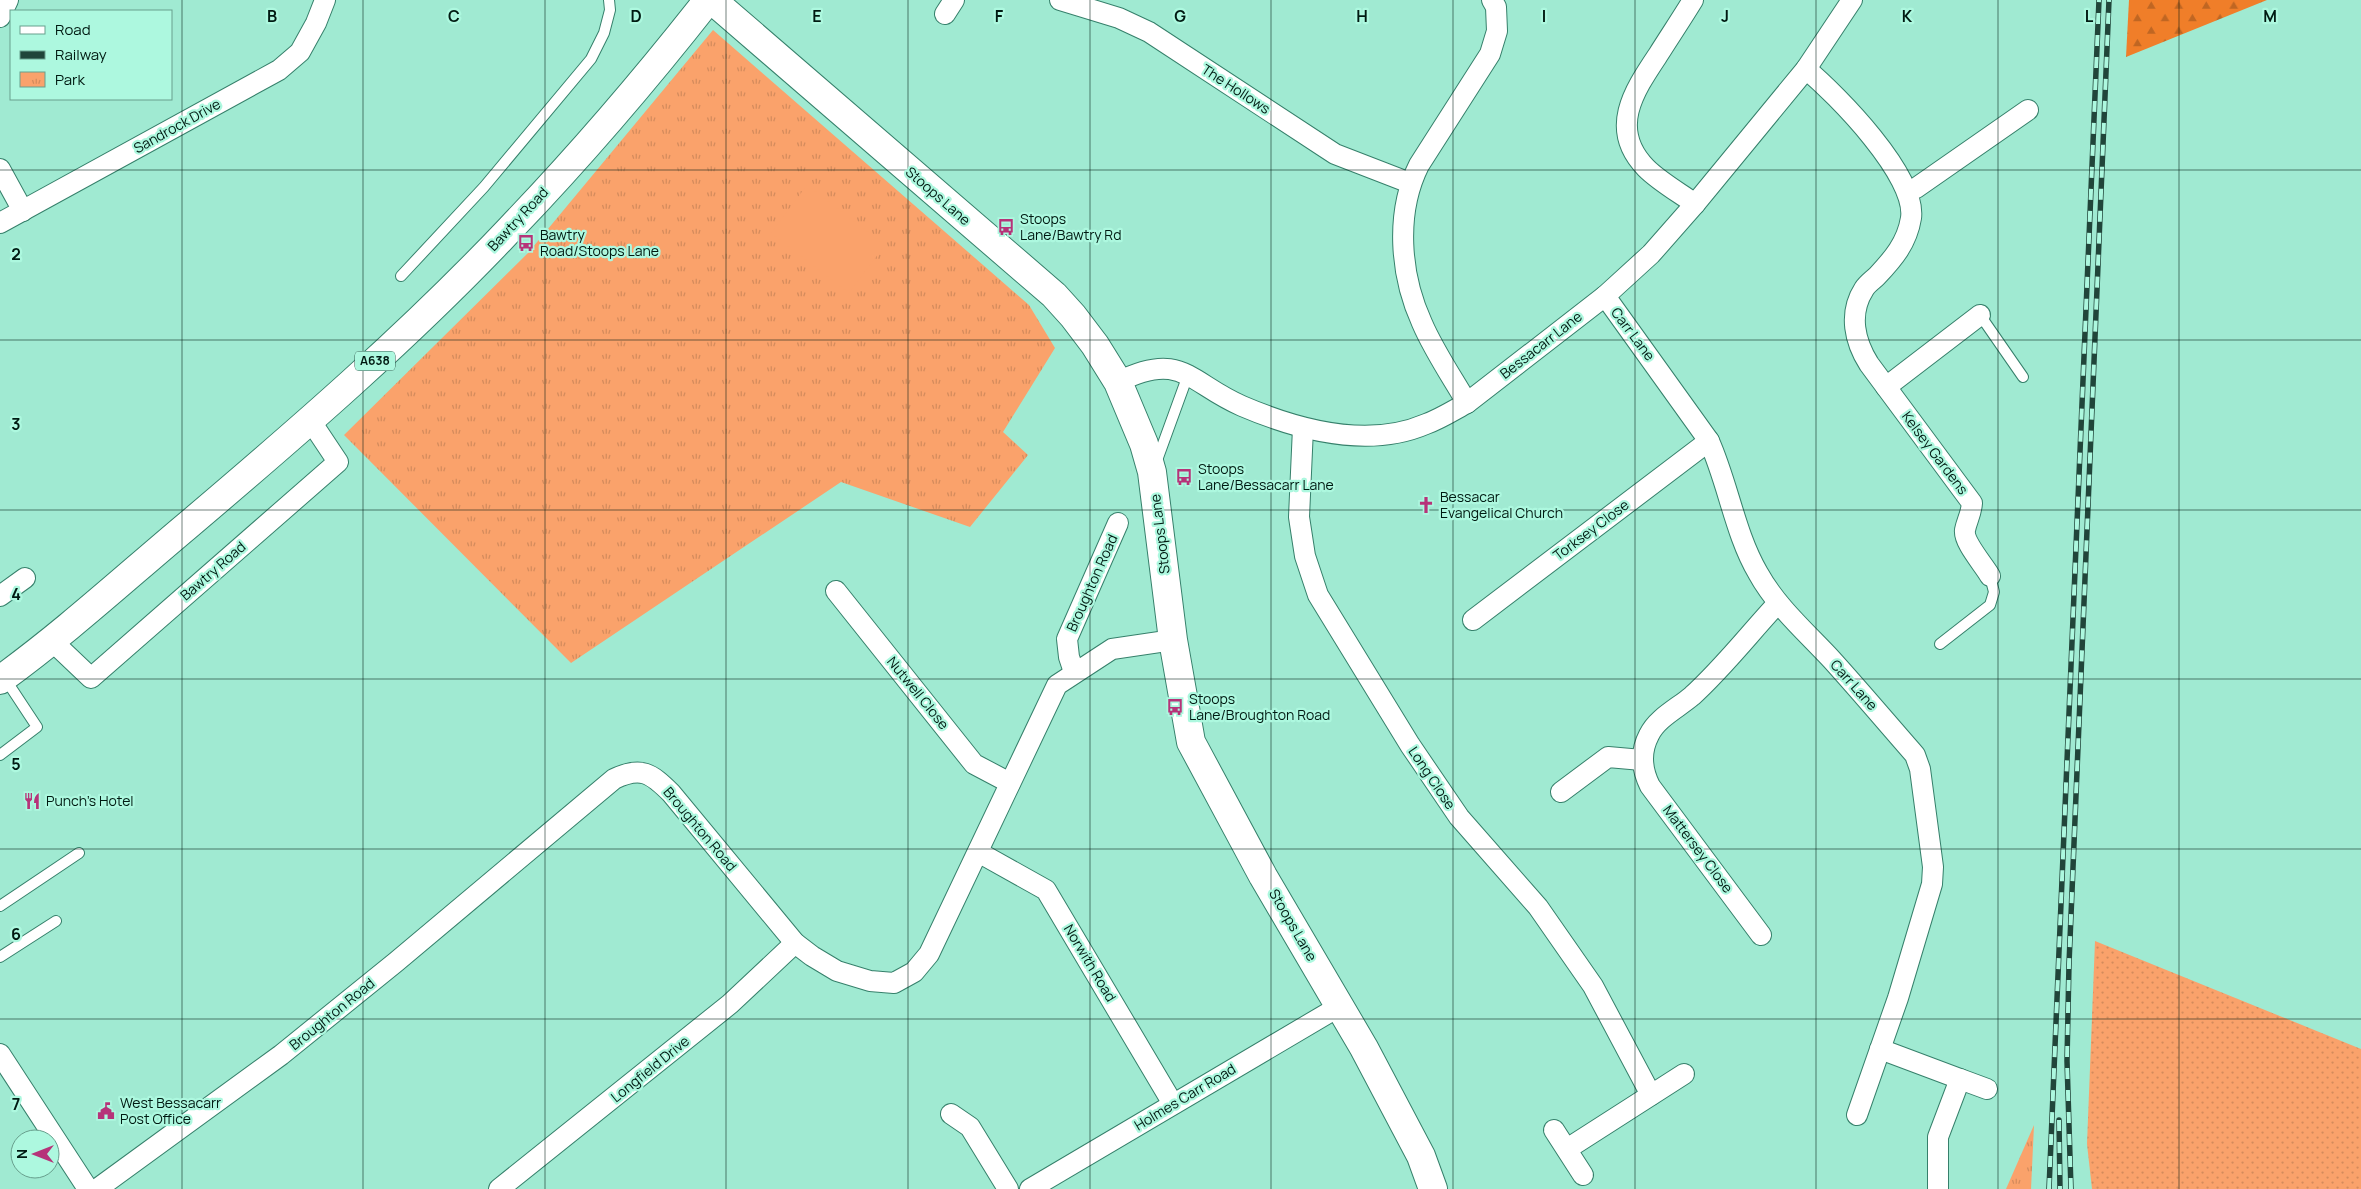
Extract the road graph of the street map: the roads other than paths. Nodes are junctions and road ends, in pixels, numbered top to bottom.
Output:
1 (8, 0) edge
2 (325, 0) edge
3 (610, 0) edge
4 (708, 0) edge
5 (712, 0) edge
6 (1060, 0) edge
7 (1492, 0) edge
8 (1694, 0) edge
9 (1852, 0) edge
10 (0, 16) edge
11 (1806, 69) junction
12 (2028, 110) dead end
13 (0, 169) edge
14 (1410, 183) junction
15 (1907, 190) junction
16 (1695, 204) junction
17 (23, 211) junction
18 (0, 223) edge
19 (401, 276) dead end
20 (1605, 296) junction
21 (1980, 315) joint
22 (1188, 375) junction
23 (2023, 376) dead end
24 (1118, 382) junction
25 (1886, 387) junction
26 (1466, 403) junction
27 (310, 420) junction
28 (1303, 428) junction
29 (1709, 441) junction
30 (1152, 472) junction
31 (1118, 523) dead end
32 (1990, 576) joint
33 (25, 578) dead end
34 (836, 591) dead end
35 (0, 596) edge
36 (1778, 602) junction
37 (1473, 620) dead end
38 (52, 640) junction
39 (1173, 640) junction
40 (1940, 644) dead end
41 (1074, 672) junction
42 (2, 679) edge
43 (0, 755) edge
44 (1642, 760) junction
45 (1010, 783) junction
46 (1561, 792) dead end
47 (978, 852) junction
48 (79, 853) dead end
49 (0, 906) edge
50 (56, 921) dead end
51 (1761, 936) dead end
52 (794, 942) junction
53 (0, 957) edge
54 (1340, 1006) junction
55 (1880, 1049) junction
56 (0, 1054) edge
57 (1684, 1074) dead end
58 (1960, 1078) junction
59 (1987, 1089) dead end
60 (1651, 1094) junction
61 (1173, 1104) junction
62 (951, 1114) dead end
63 (1857, 1115) dead end
64 (1554, 1130) dead end
65 (1567, 1150) junction
66 (1583, 1175) dead end
67 (88, 1189) edge
68 (97, 1189) edge
69 (499, 1189) edge
70 (1008, 1189) edge
71 (1030, 1189) edge
72 (1433, 1189) edge
73 (1938, 1189) edge

1 - 10 street
2 - 17 street, Sandrock Drive
3 - 19 lane
4 - 27 main road, Bawtry Road / A638
5 - 24 main road, Stoops Lane
6 - 14 street, The Hollows
7 - 14 street
8 - 16 street
9 - 11 street, Bessacarr Lane
11 - 15 street, Kelsey Gardens
11 - 16 street, Bessacarr Lane
12 - 15 street
13 - 17 street
14 - 26 street
15 - 25 street, Kelsey Gardens
16 - 20 street, Bessacarr Lane
17 - 18 street, Sandrock Drive
20 - 26 street, Bessacarr Lane
20 - 29 street, Carr Lane
21 - 23 lane
21 - 25 street
22 - 24 street, Bessacarr Lane
22 - 28 street, Bessacarr Lane
22 - 30 lane
24 - 30 main road, Stoops Lane
25 - 32 street, Kelsey Gardens
26 - 28 street, Bessacarr Lane
27 - 38 main road, Bawtry Road / A638
27 - 38 street, Bawtry Road
28 - 60 street, Long Close
29 - 36 street, Carr Lane
29 - 37 street, Torksey Close
30 - 39 main road, Stoops Lane
31 - 41 street, Broughton Road
32 - 40 lane
33 - 35 street
34 - 45 street, Nutwell Close
36 - 44 street
36 - 55 street, Carr Lane
38 - 42 main road, Bawtry Road / A638
39 - 41 street, Broughton Road
39 - 54 main road, Stoops Lane
41 - 45 street, Broughton Road
42 - 43 lane
44 - 46 street
44 - 51 street, Mattersey Close
45 - 47 street, Broughton Road
47 - 52 street, Broughton Road
47 - 61 street, Norwith Road
48 - 49 lane
50 - 53 lane
52 - 68 street, Broughton Road
52 - 69 street, Longfield Drive
54 - 61 street, Holmes Carr Road
54 - 72 main road, Stoops Lane
55 - 58 street
55 - 63 street, Carr Lane
56 - 67 street
57 - 60 street
58 - 59 street
58 - 73 street
60 - 65 street
61 - 71 street, Holmes Carr Road
62 - 70 street
64 - 65 street
65 - 66 street

